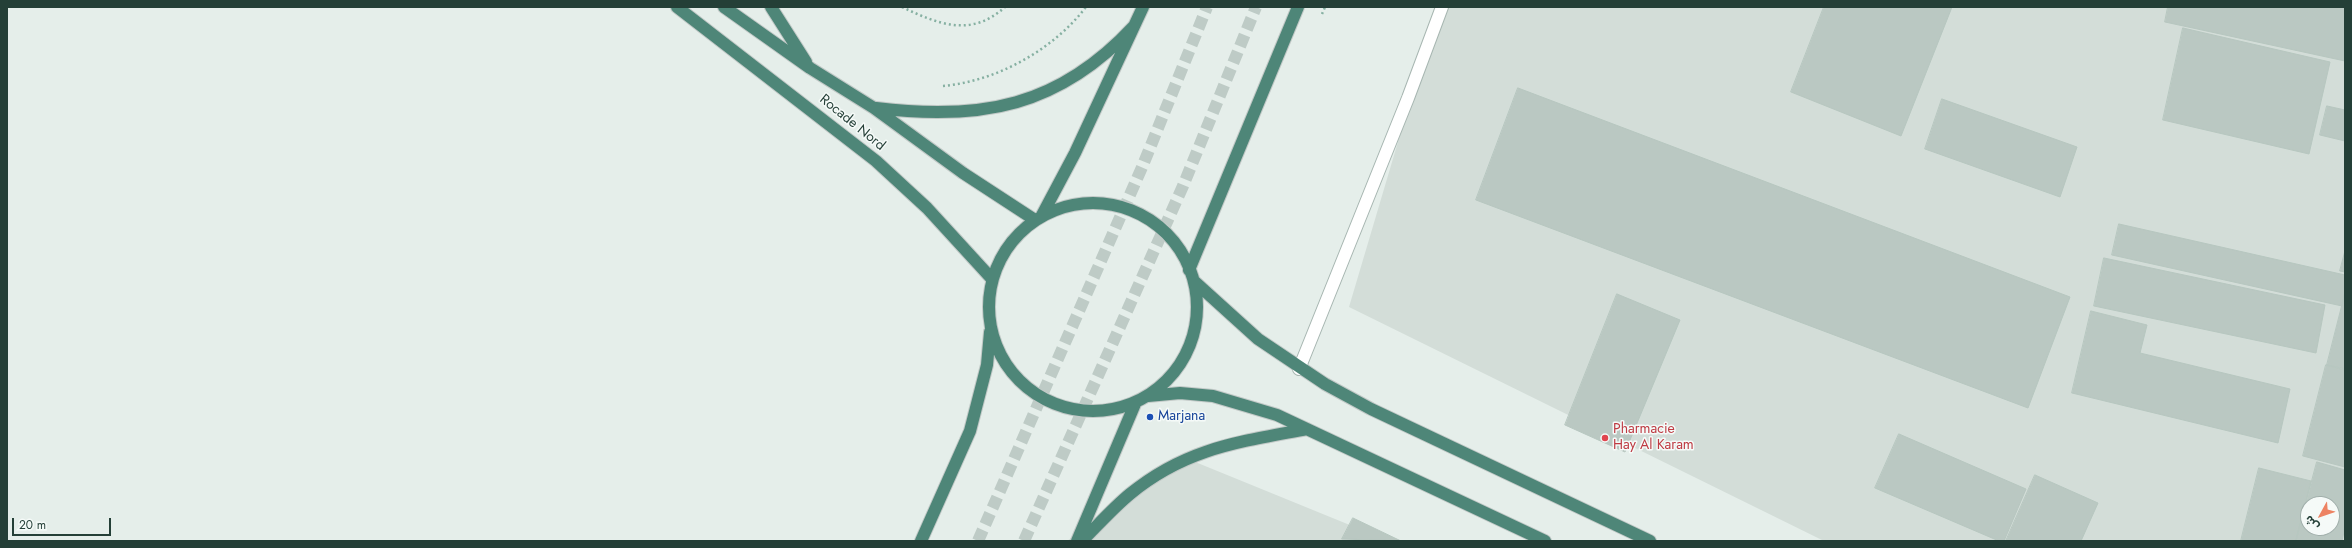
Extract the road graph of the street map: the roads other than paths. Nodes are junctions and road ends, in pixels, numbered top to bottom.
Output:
1 (677, 7) edge
2 (724, 7) edge
3 (771, 7) edge
4 (1143, 7) edge
5 (1298, 7) edge
6 (1442, 7) edge
7 (1134, 26) junction
8 (810, 68) junction
9 (874, 108) junction
10 (1038, 218) junction
11 (1189, 270) junction
12 (992, 279) junction
13 (1195, 282) junction
14 (991, 328) junction
15 (1300, 369) junction
16 (1147, 396) junction
17 (1135, 404) junction
18 (1307, 429) junction
19 (921, 541) edge
20 (1077, 541) edge
21 (1082, 541) edge
22 (1545, 541) edge
23 (1650, 541) edge

1 - 12 highway, Rocade Nord
2 - 8 highway, Rocade Nord
3 - 8 highway
4 - 7 highway
5 - 11 highway
6 - 15 street
7 - 9 highway
7 - 10 highway
8 - 9 highway, Rocade Nord
9 - 10 highway, Rocade Nord
10 - 11 highway
10 - 12 highway
11 - 13 highway
12 - 14 highway
13 - 15 highway
13 - 16 highway
14 - 17 highway
14 - 19 highway
15 - 23 highway
16 - 17 highway
16 - 18 highway
17 - 20 highway
18 - 21 highway
18 - 22 highway

